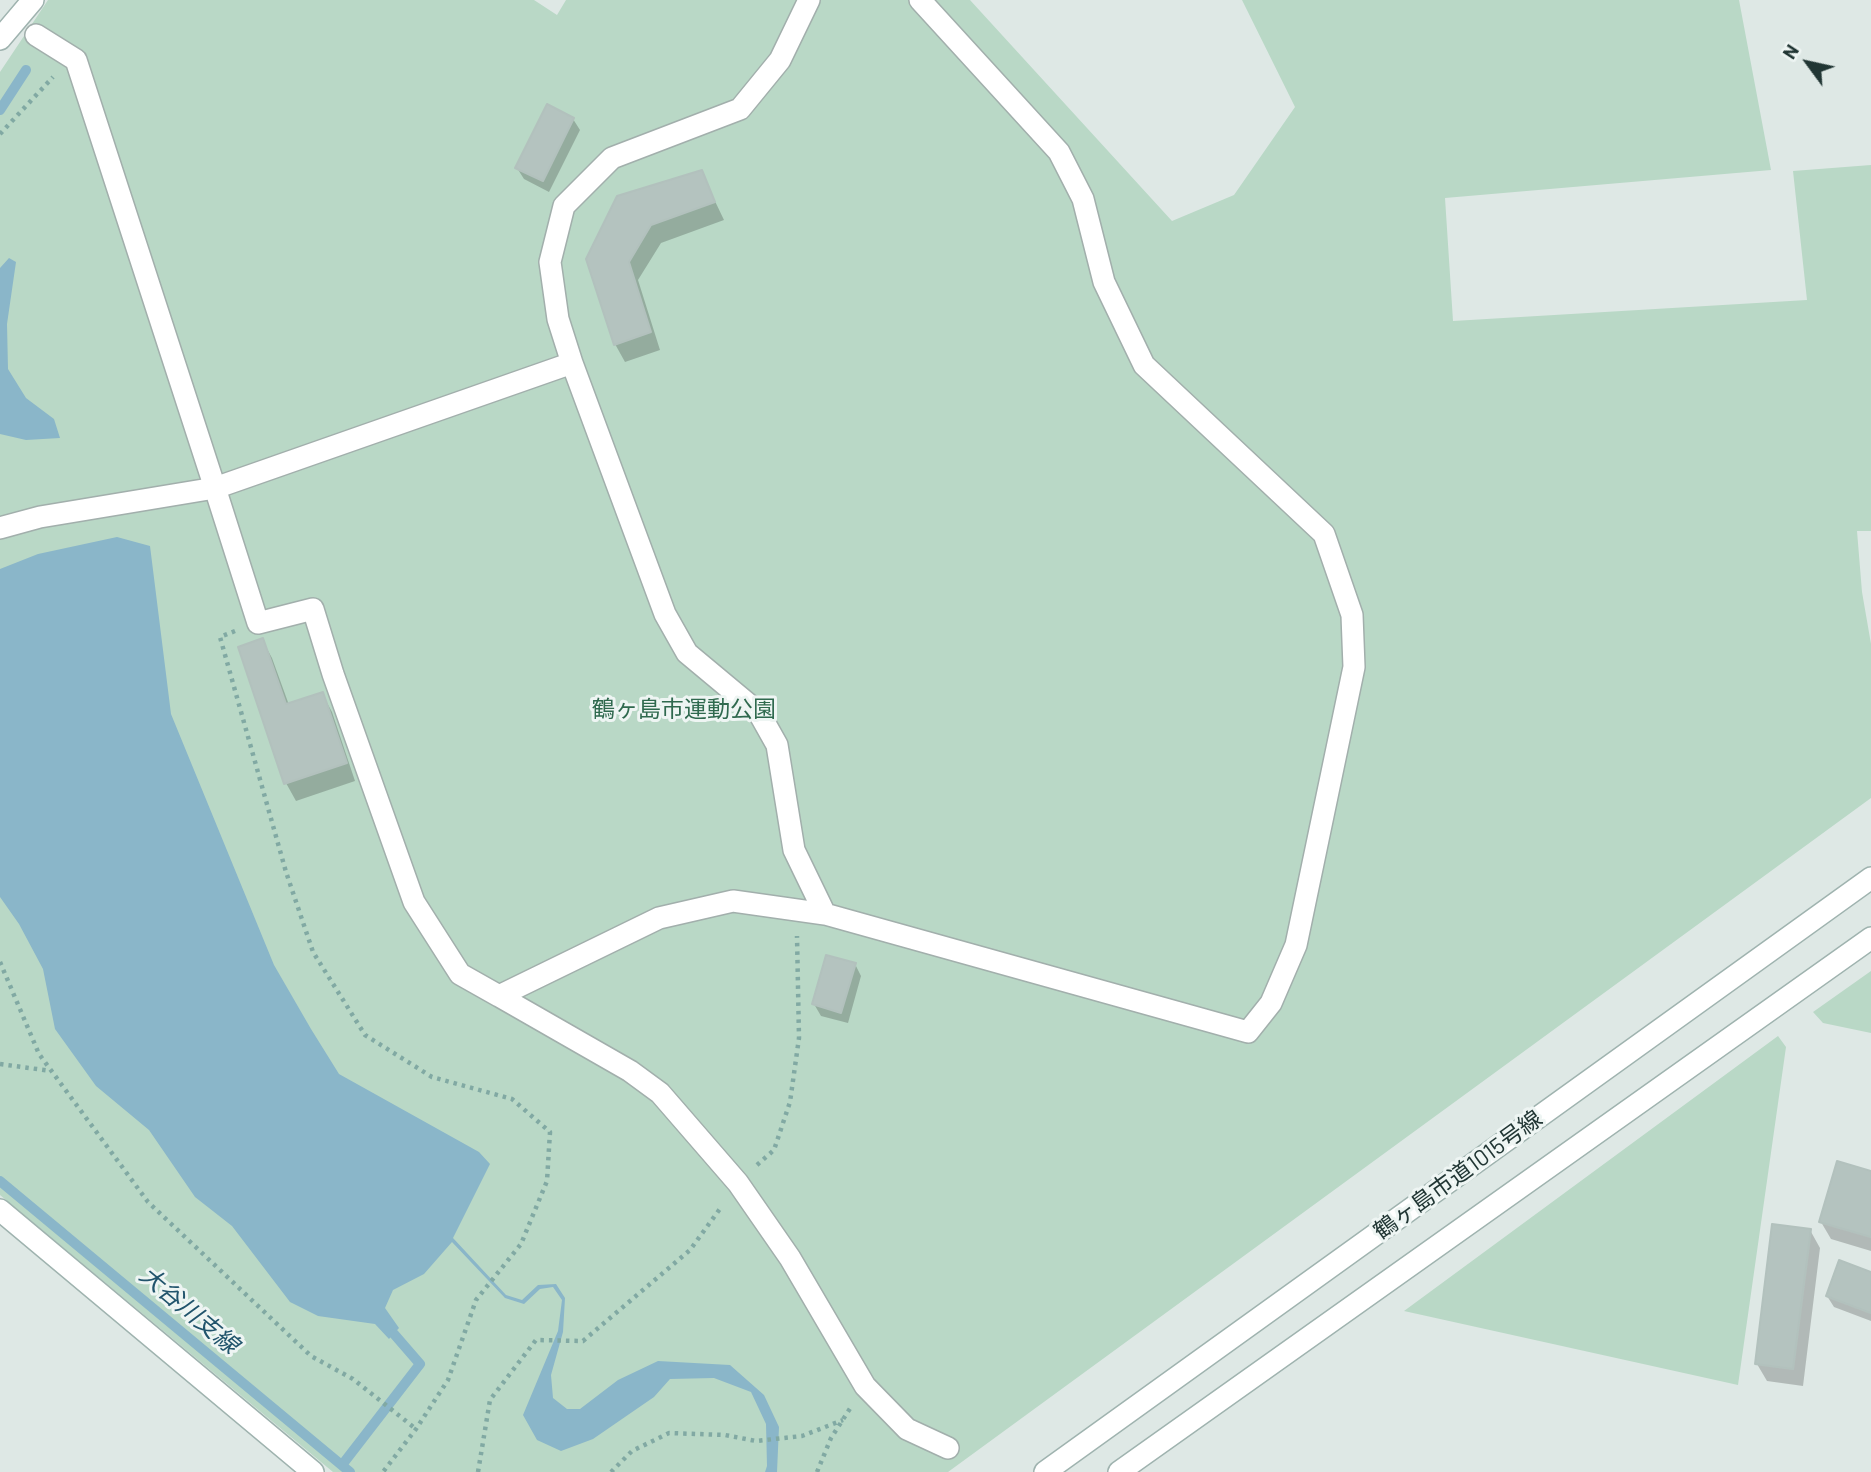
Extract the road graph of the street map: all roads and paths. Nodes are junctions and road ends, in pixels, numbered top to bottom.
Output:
1 (33, 0) edge
2 (809, 0) edge
3 (920, 0) edge
4 (36, 35) dead end
5 (0, 39) edge
6 (76, 60) junction
7 (0, 134) edge
8 (572, 363) junction
9 (215, 488) junction
10 (0, 528) edge
11 (258, 623) junction
12 (1871, 878) edge
13 (796, 911) junction
14 (825, 914) junction
15 (1871, 938) edge
16 (0, 962) edge
17 (499, 996) junction
18 (0, 1065) edge
19 (51, 1071) junction
20 (738, 1183) junction
21 (0, 1210) edge
22 (865, 1386) junction
23 (843, 1420) junction
24 (416, 1429) junction
25 (948, 1448) dead end
26 (1127, 1470) edge
27 (313, 1472) edge
28 (383, 1472) edge
29 (478, 1472) edge
30 (611, 1472) edge
31 (817, 1472) edge
32 (1045, 1472) edge

1 - 5 street
2 - 8 street
3 - 14 street
4 - 6 street
6 - 7 path
6 - 9 street
8 - 9 street
8 - 14 street
9 - 10 street
9 - 11 street
11 - 17 street
11 - 24 path
12 - 32 street, 鶴ヶ島市道1015号線
13 - 14 street
13 - 17 street
13 - 20 path
15 - 26 street, 鶴ヶ島市道1015号線
16 - 19 path
17 - 20 street
18 - 19 path
19 - 24 path
20 - 22 street
20 - 29 path
21 - 27 street
22 - 23 path
22 - 25 street
23 - 30 path
23 - 31 path
24 - 28 path

